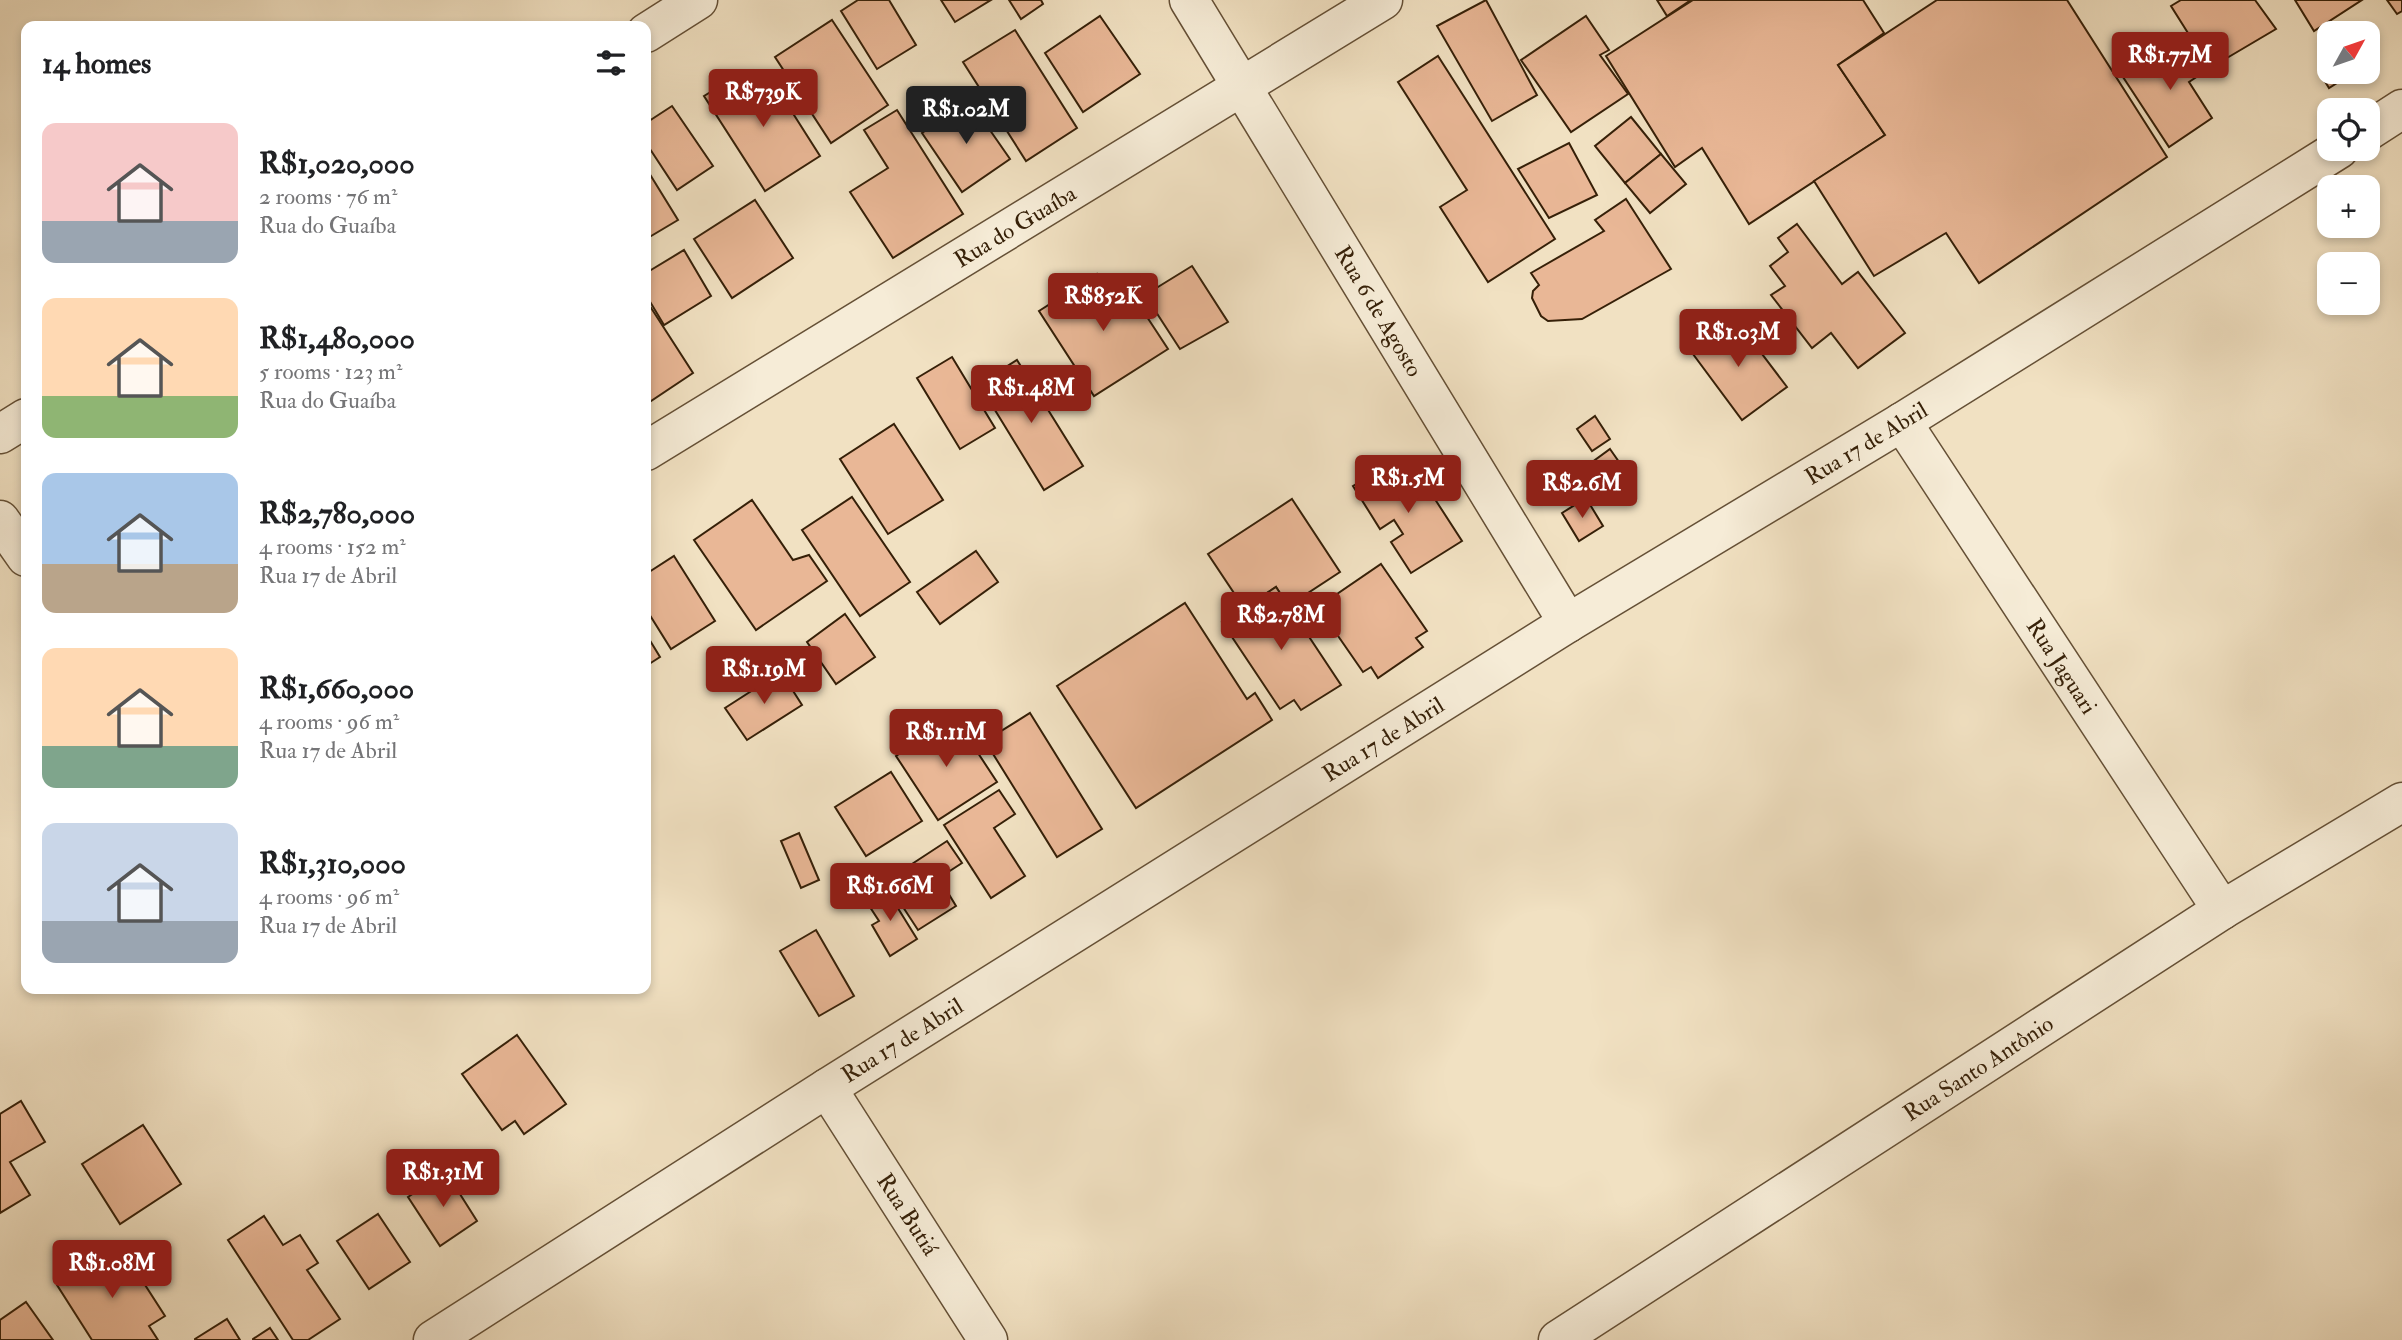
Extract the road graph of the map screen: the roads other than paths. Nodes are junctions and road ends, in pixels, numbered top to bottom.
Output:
1 (698, 0) edge
2 (1189, 0) edge
3 (1383, 0) edge
4 (651, 30) edge
5 (1243, 87) junction
6 (2402, 109) edge
7 (2380, 123) edge
8 (2320, 161) edge
9 (21, 421) edge
10 (1902, 422) junction
11 (0, 434) edge
12 (651, 448) edge
13 (0, 520) edge
14 (21, 550) edge
15 (1568, 624) junction
16 (2402, 802) edge
17 (2222, 910) junction
18 (827, 1087) junction
19 (433, 1340) edge
20 (988, 1340) edge
21 (1558, 1340) edge

1 - 4 street
2 - 5 street, Rua 6 de Agosto
3 - 5 street, Rua do Guaíba
5 - 12 street, Rua do Guaíba
5 - 15 street, Rua 6 de Agosto
6 - 7 street
8 - 10 street, Rua 17 de Abril
9 - 11 street
10 - 15 street, Rua 17 de Abril
10 - 17 street, Rua Jaguari
13 - 14 street
15 - 18 street, Rua 17 de Abril
16 - 17 street, Rua Santo Antônio
17 - 21 street, Rua Santo Antônio
18 - 19 street, Rua 17 de Abril
18 - 20 street, Rua Butiá

